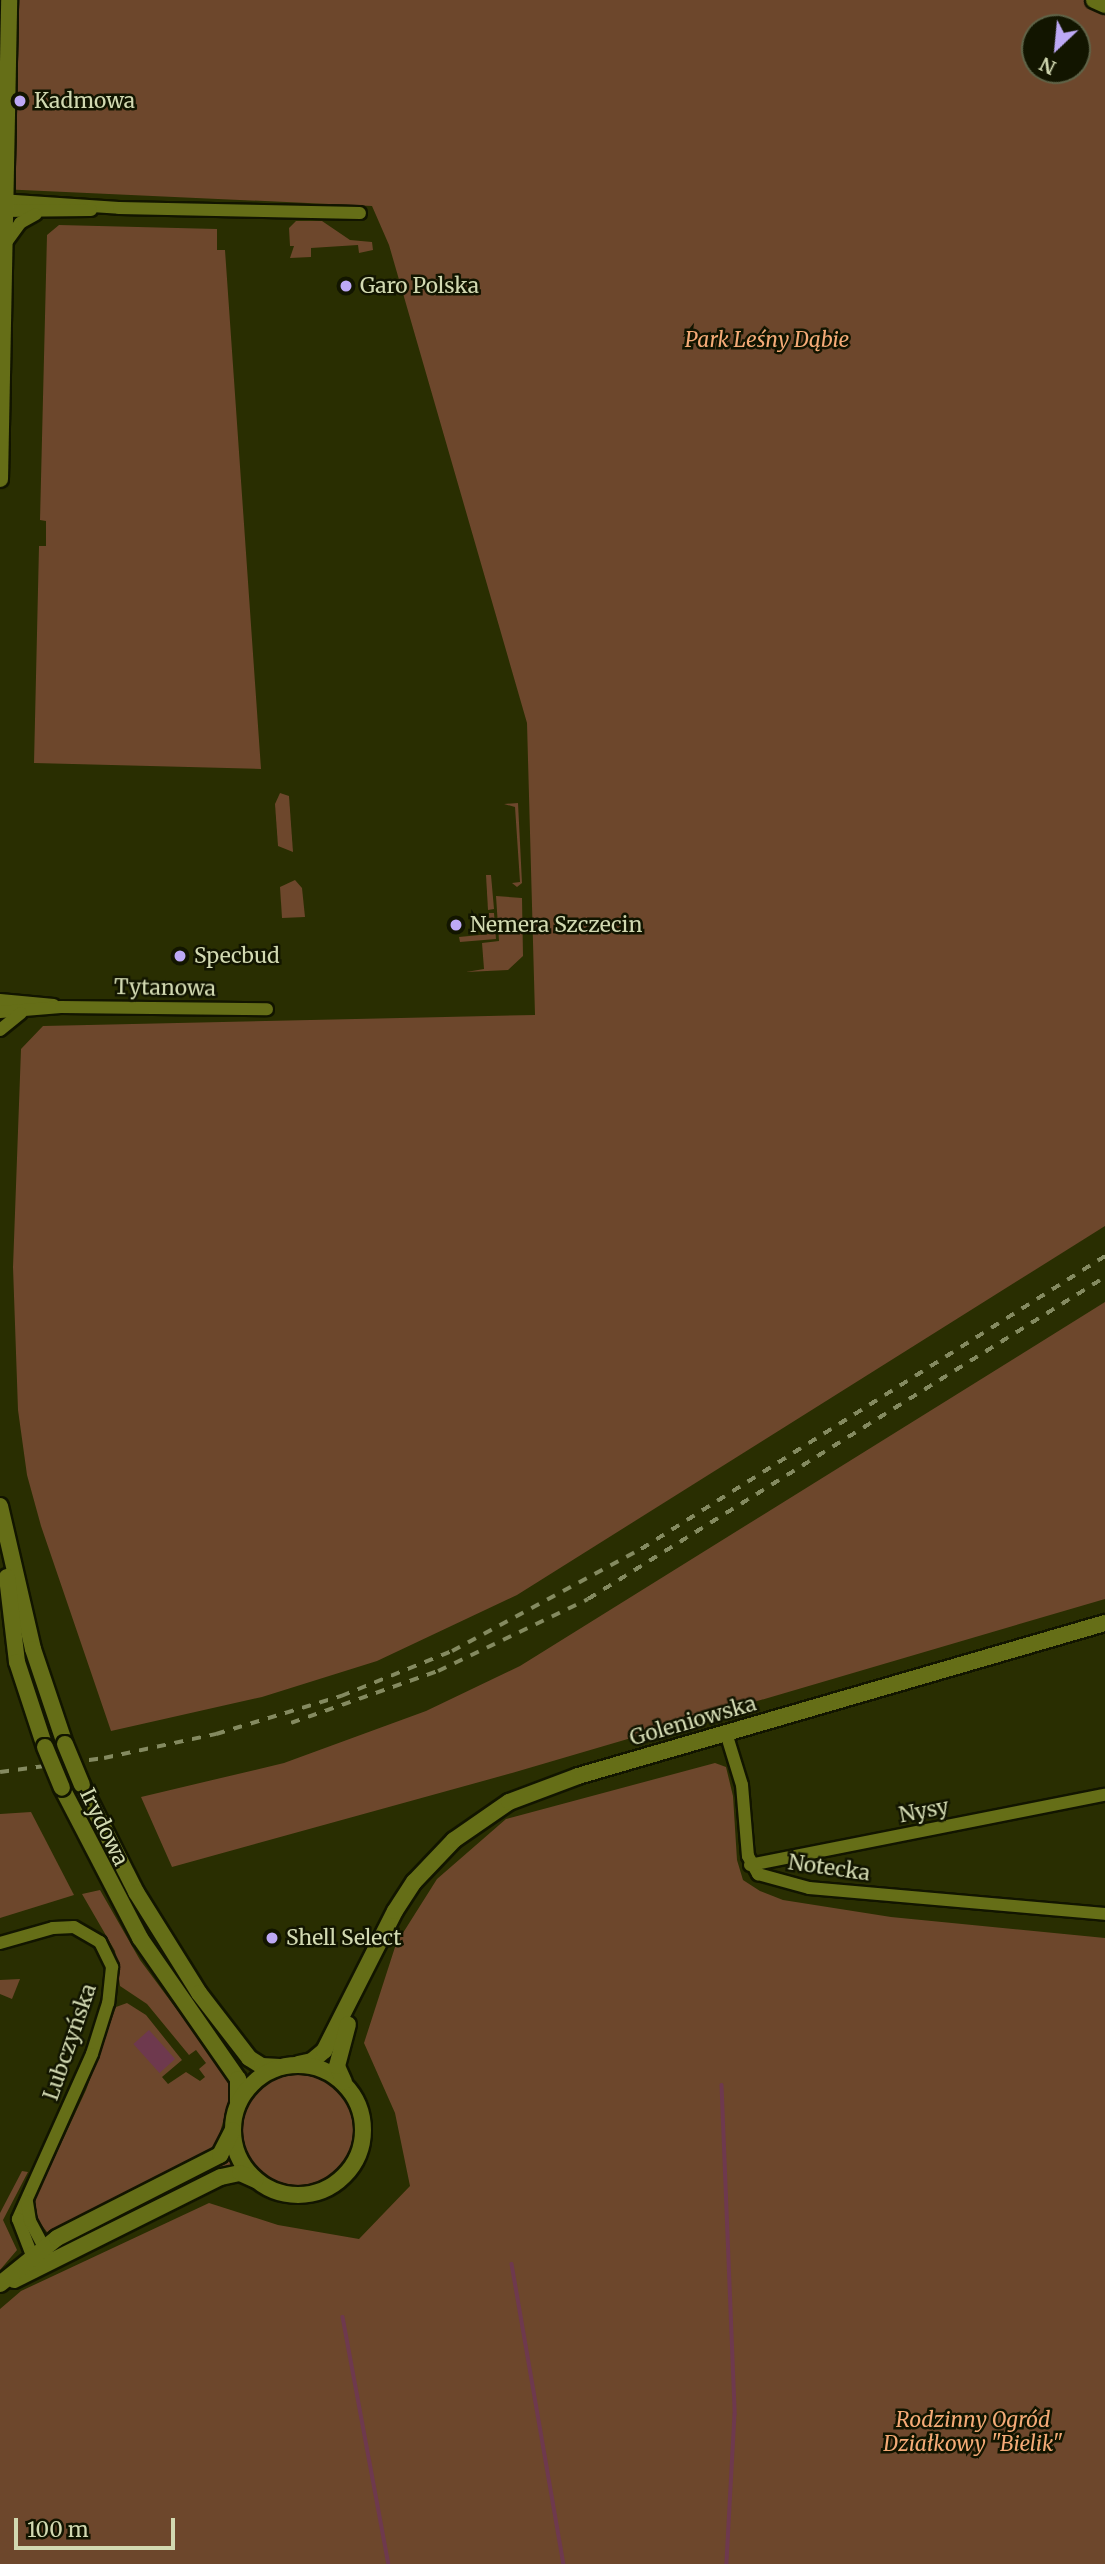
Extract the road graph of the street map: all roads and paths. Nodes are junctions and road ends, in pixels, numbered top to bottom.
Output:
1 (9, 0) edge
2 (1094, 0) edge
3 (1105, 5) edge
4 (2, 206) edge
5 (119, 208) junction
6 (42, 212) junction
7 (360, 213) dead end
8 (4, 244) junction
9 (0, 479) edge
10 (0, 1000) edge
11 (61, 1007) junction
12 (267, 1009) dead end
13 (0, 1012) edge
14 (27, 1012) junction
15 (0, 1030) edge
16 (0, 1506) edge
17 (4, 1533) junction
18 (1105, 1623) edge
19 (726, 1733) junction
20 (1105, 1795) edge
21 (750, 1865) junction
22 (1105, 1914) edge
23 (0, 1943) edge
24 (367, 1969) junction
25 (290, 2065) junction
26 (345, 2083) junction
27 (237, 2108) junction
28 (233, 2127) junction
29 (259, 2181) junction
30 (41, 2254) junction
31 (0, 2286) edge

1 - 4 street
2 - 3 street
4 - 5 street
4 - 6 street
4 - 8 street
5 - 6 street
5 - 7 street
6 - 8 street
8 - 9 street
10 - 11 street, Tytanowa
11 - 12 street, Tytanowa
11 - 14 street, Tytanowa
13 - 14 street, Tytanowa
14 - 15 street, Tytanowa
16 - 17 street, Irydowa
17 - 25 street, Irydowa, bridge
17 - 27 street, Irydowa, bridge
18 - 19 street, Goleniowska
19 - 21 street
19 - 24 street, Goleniowska
20 - 21 street, Nysy
21 - 22 street, Notecka
23 - 30 street, Lubczyńska
24 - 25 street, Goleniowska
24 - 26 street, Goleniowska
25 - 26 street
25 - 27 street
26 - 29 street
27 - 28 street
28 - 29 street
28 - 30 street
29 - 30 street
30 - 31 street

